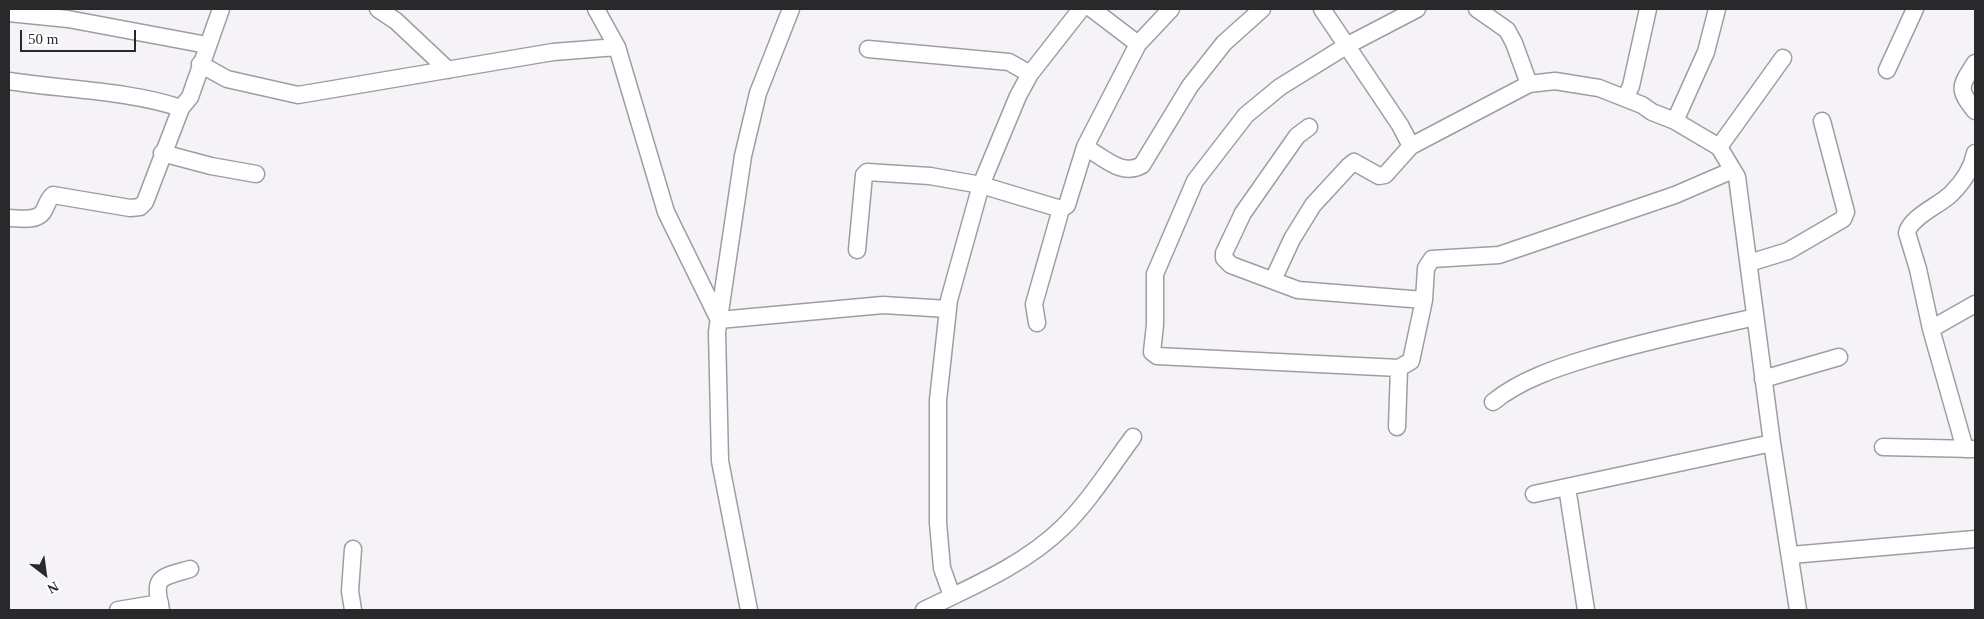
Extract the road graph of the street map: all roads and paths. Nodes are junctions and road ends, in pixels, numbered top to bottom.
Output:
1 (221, 9) edge
2 (378, 9) edge
3 (596, 9) edge
4 (791, 9) edge
5 (1081, 9) edge
6 (1092, 9) edge
7 (1171, 9) edge
8 (1262, 9) edge
9 (1322, 9) edge
10 (1417, 9) edge
11 (1477, 9) edge
12 (1648, 9) edge
13 (1717, 9) edge
14 (1915, 9) edge
15 (9, 13) edge
16 (1138, 44) junction
17 (207, 45) junction
18 (1346, 46) junction
19 (617, 47) junction
20 (868, 49) dead end
21 (1783, 58) dead end
22 (1975, 63) edge
23 (200, 64) junction
24 (448, 70) junction
25 (1887, 70) dead end
26 (1030, 74) junction
27 (9, 81) edge
28 (1529, 84) junction
29 (1625, 98) junction
30 (181, 108) junction
31 (1975, 111) edge
32 (1822, 121) dead end
33 (1675, 122) junction
34 (1309, 127) dead end
35 (1411, 146) junction
36 (1085, 147) junction
37 (1719, 147) junction
38 (162, 153) junction
39 (1975, 153) edge
40 (1733, 170) junction
41 (256, 174) dead end
42 (981, 185) junction
43 (1061, 210) junction
44 (9, 218) edge
45 (857, 250) dead end
46 (1749, 263) junction
47 (1273, 280) junction
48 (1424, 300) junction
49 (1975, 304) edge
50 (948, 310) junction
51 (1755, 317) junction
52 (719, 320) junction
53 (1037, 323) dead end
54 (1931, 328) junction
55 (1839, 357) dead end
56 (1399, 368) junction
57 (1763, 379) junction
58 (1493, 402) dead end
59 (1398, 427) dead end
60 (1133, 438) dead end
61 (1772, 443) junction
62 (1883, 447) dead end
63 (1970, 449) edge
64 (1567, 487) junction
65 (1534, 494) dead end
66 (1975, 539) edge
67 (354, 549) dead end
68 (1791, 556) junction
69 (190, 569) dead end
70 (952, 596) junction
71 (160, 606) edge
72 (118, 610) edge
73 (353, 610) edge
74 (749, 610) edge
75 (924, 610) edge
76 (1586, 610) edge
77 (1798, 610) edge

1 - 17 street
2 - 24 street
3 - 19 street
4 - 52 street
5 - 26 street
6 - 16 street
7 - 16 street
8 - 36 street
9 - 18 street
10 - 18 street
11 - 28 street
12 - 29 street
13 - 33 street
14 - 25 street
15 - 17 street
16 - 36 street
17 - 23 street
18 - 35 street
18 - 56 street
19 - 24 street
19 - 52 street
20 - 26 street
21 - 37 street
22 - 31 street
23 - 24 street
23 - 30 street
26 - 42 street
27 - 30 street
28 - 29 street
28 - 35 street
29 - 33 street
30 - 38 street
32 - 46 street
33 - 37 street
34 - 47 street
35 - 47 street
36 - 43 street
37 - 40 street
38 - 41 street
38 - 44 street
39 - 54 street
40 - 46 street
40 - 48 street
42 - 43 street
42 - 45 street
42 - 50 street
43 - 53 street
46 - 51 street
47 - 48 street
48 - 56 street
49 - 54 street
50 - 52 street
50 - 70 street
51 - 57 street
51 - 58 street
52 - 74 street
54 - 63 street
55 - 57 street
56 - 59 street
57 - 61 street
60 - 70 street
61 - 64 street
61 - 68 street
62 - 63 street
64 - 65 street
64 - 76 street
66 - 68 street
67 - 73 street
68 - 77 street
69 - 71 street
70 - 75 street
71 - 72 street

